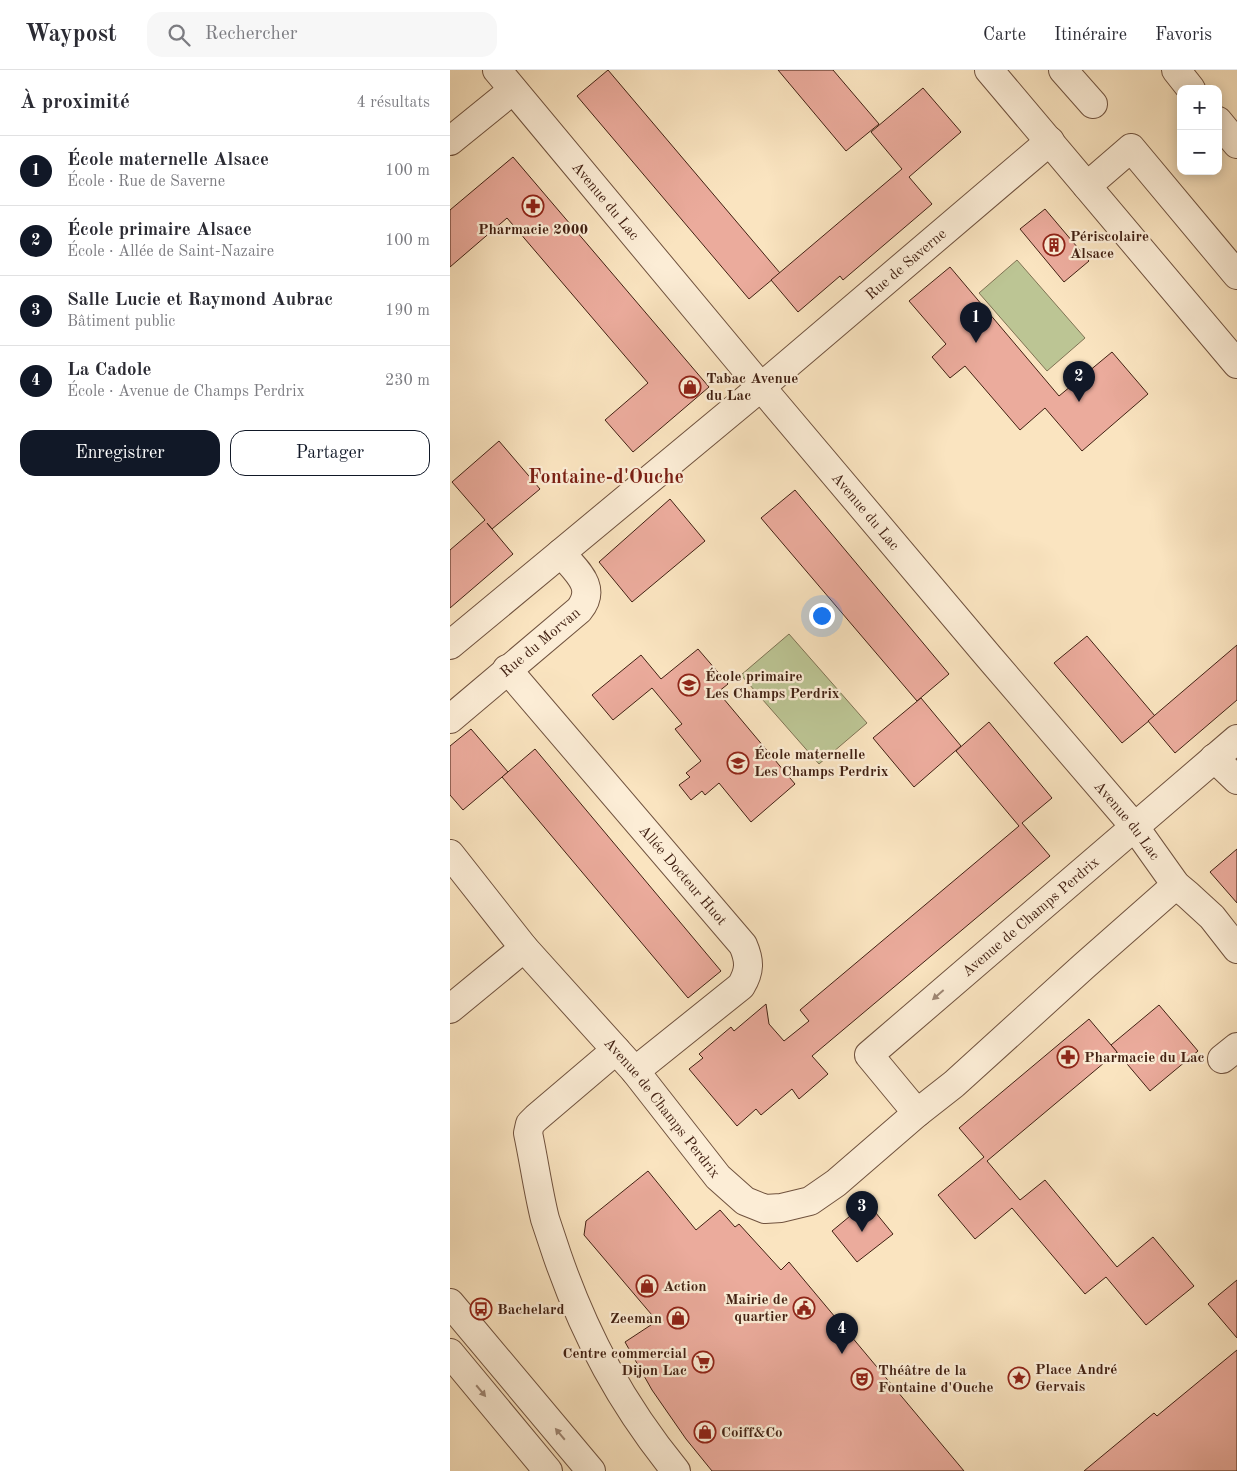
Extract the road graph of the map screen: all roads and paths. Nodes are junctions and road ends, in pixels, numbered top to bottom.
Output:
1 (989, 70) edge
2 (1063, 70) edge
3 (1176, 70) edge
4 (505, 80) edge
5 (1188, 85) edge
6 (1093, 104) dead end
7 (1222, 126) edge
8 (450, 141) edge
9 (1050, 141) junction
10 (1237, 144) edge
11 (1087, 186) junction
12 (1237, 275) edge
13 (1237, 364) edge
14 (761, 387) junction
15 (561, 553) junction
16 (450, 646) edge
17 (507, 669) junction
18 (450, 719) edge
19 (1237, 739) edge
20 (1214, 758) junction
21 (1237, 780) edge
22 (1134, 826) junction
23 (450, 854) edge
24 (1176, 885) junction
25 (524, 948) junction
26 (1237, 949) edge
27 (450, 1009) edge
28 (616, 1050) junction
29 (635, 1071) junction
30 (917, 1113) junction
31 (450, 1303) edge
32 (450, 1353) edge
33 (548, 1471) edge
34 (591, 1471) edge
35 (676, 1471) edge

1 - 9 street
2 - 6 street
3 - 5 street
4 - 8 street
4 - 14 street, Avenue du Lac
7 - 10 street
9 - 11 street
9 - 14 street, Rue de Saverne
11 - 12 street
11 - 13 street
14 - 15 street
14 - 22 street, Avenue du Lac
15 - 16 street
15 - 17 street, Rue du Morvan
17 - 18 street, Rue du Morvan
17 - 29 street, Allée Docteur Huot
19 - 20 street
20 - 21 street
20 - 22 street
22 - 24 street, Avenue du Lac
22 -> 30 street, Avenue de Champs Perdrix
23 - 25 street, Avenue de Champs Perdrix
24 - 26 street, Avenue du Lac
24 - 30 street, Avenue de Champs Perdrix
25 - 27 street
25 - 28 street, Avenue de Champs Perdrix
28 - 29 street, Avenue de Champs Perdrix
28 - 35 street
29 - 30 street, Avenue de Champs Perdrix
34 -> 31 street
32 -> 33 street

